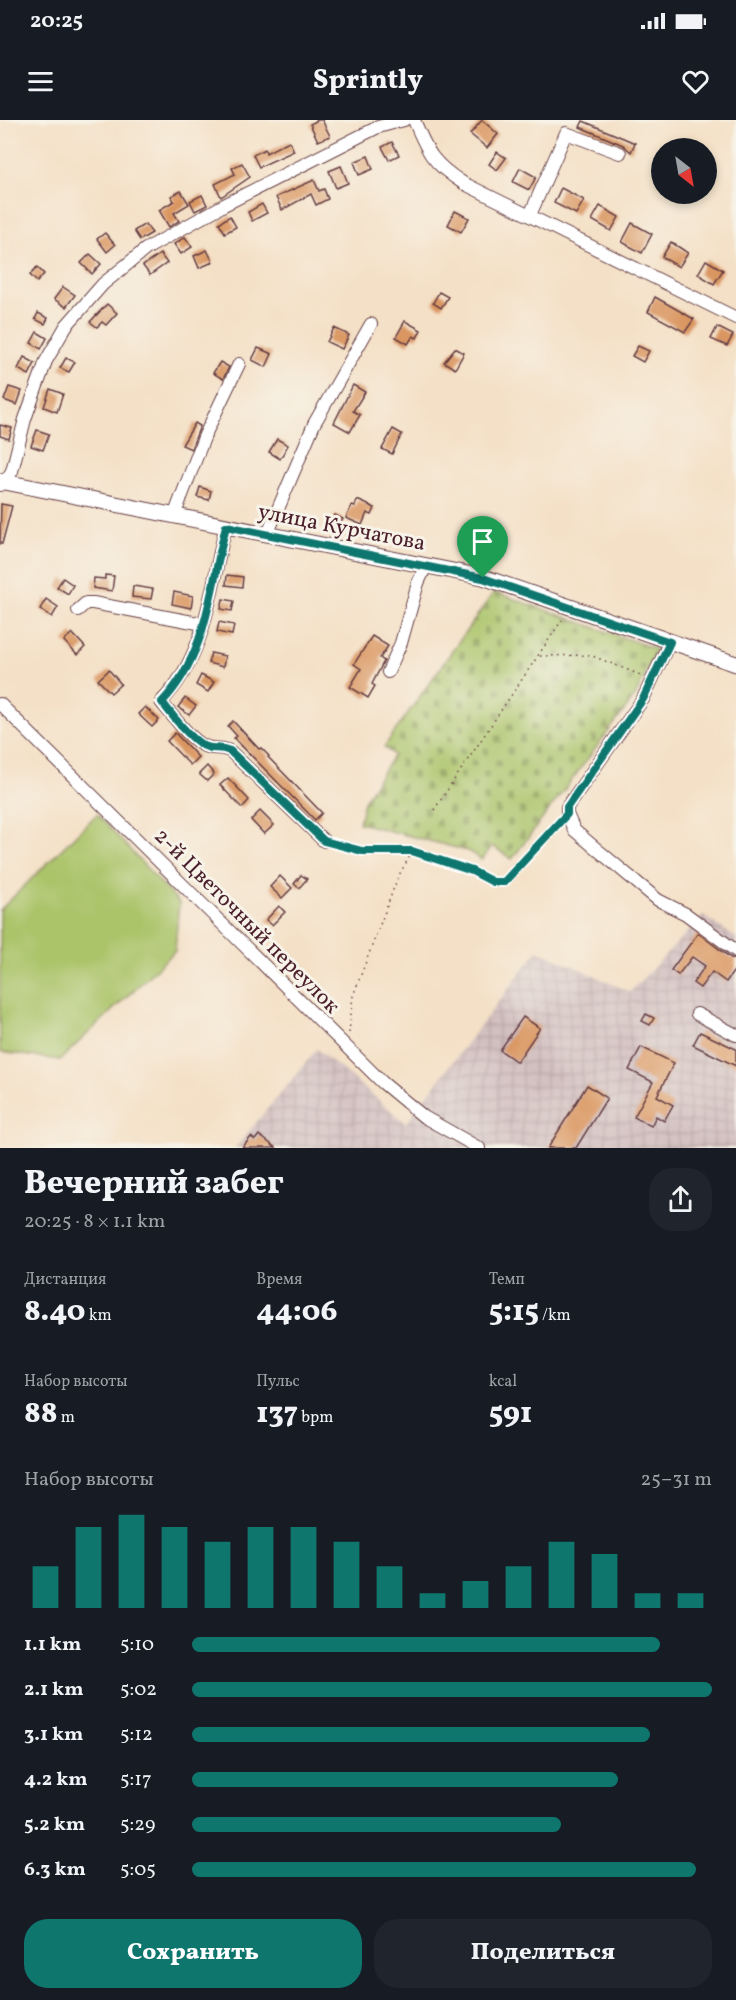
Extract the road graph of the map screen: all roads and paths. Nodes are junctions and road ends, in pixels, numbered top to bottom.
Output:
1 (404, 120) edge
2 (414, 120) edge
3 (620, 153) dead end
4 (530, 215) junction
5 (736, 318) edge
6 (371, 324) dead end
7 (239, 364) dead end
8 (2, 483) edge
9 (174, 516) junction
10 (226, 526) junction
11 (267, 534) junction
12 (426, 566) junction
13 (78, 610) dead end
14 (562, 620) dead end
15 (203, 624) junction
16 (670, 642) junction
17 (538, 656) junction
18 (736, 664) edge
19 (388, 672) dead end
20 (652, 680) junction
21 (0, 704) edge
22 (434, 810) dead end
23 (567, 814) junction
24 (324, 841) joint
25 (412, 851) junction
26 (736, 951) edge
27 (697, 1014) dead end
28 (736, 1035) edge
29 (347, 1047) junction
30 (479, 1148) edge

1 - 8 street
2 - 4 street
3 - 4 street
4 - 5 street
6 - 11 street
7 - 9 street
8 - 9 main road, улица Курчатова
9 - 10 main road, улица Курчатова
10 - 11 main road, улица Курчатова
10 - 15 street
11 - 12 main road, улица Курчатова
12 - 16 main road, улица Курчатова
12 - 19 street
13 - 15 street
14 - 17 path
15 - 24 street
16 - 18 main road, улица Курчатова
16 - 20 street
17 - 20 path
17 - 22 path
20 - 23 street
21 - 29 street, 2-й Цветочный переулок
23 - 25 path
23 - 26 street
24 - 25 path
25 - 29 path
27 - 28 street
29 - 30 street, 2-й Цветочный переулок

